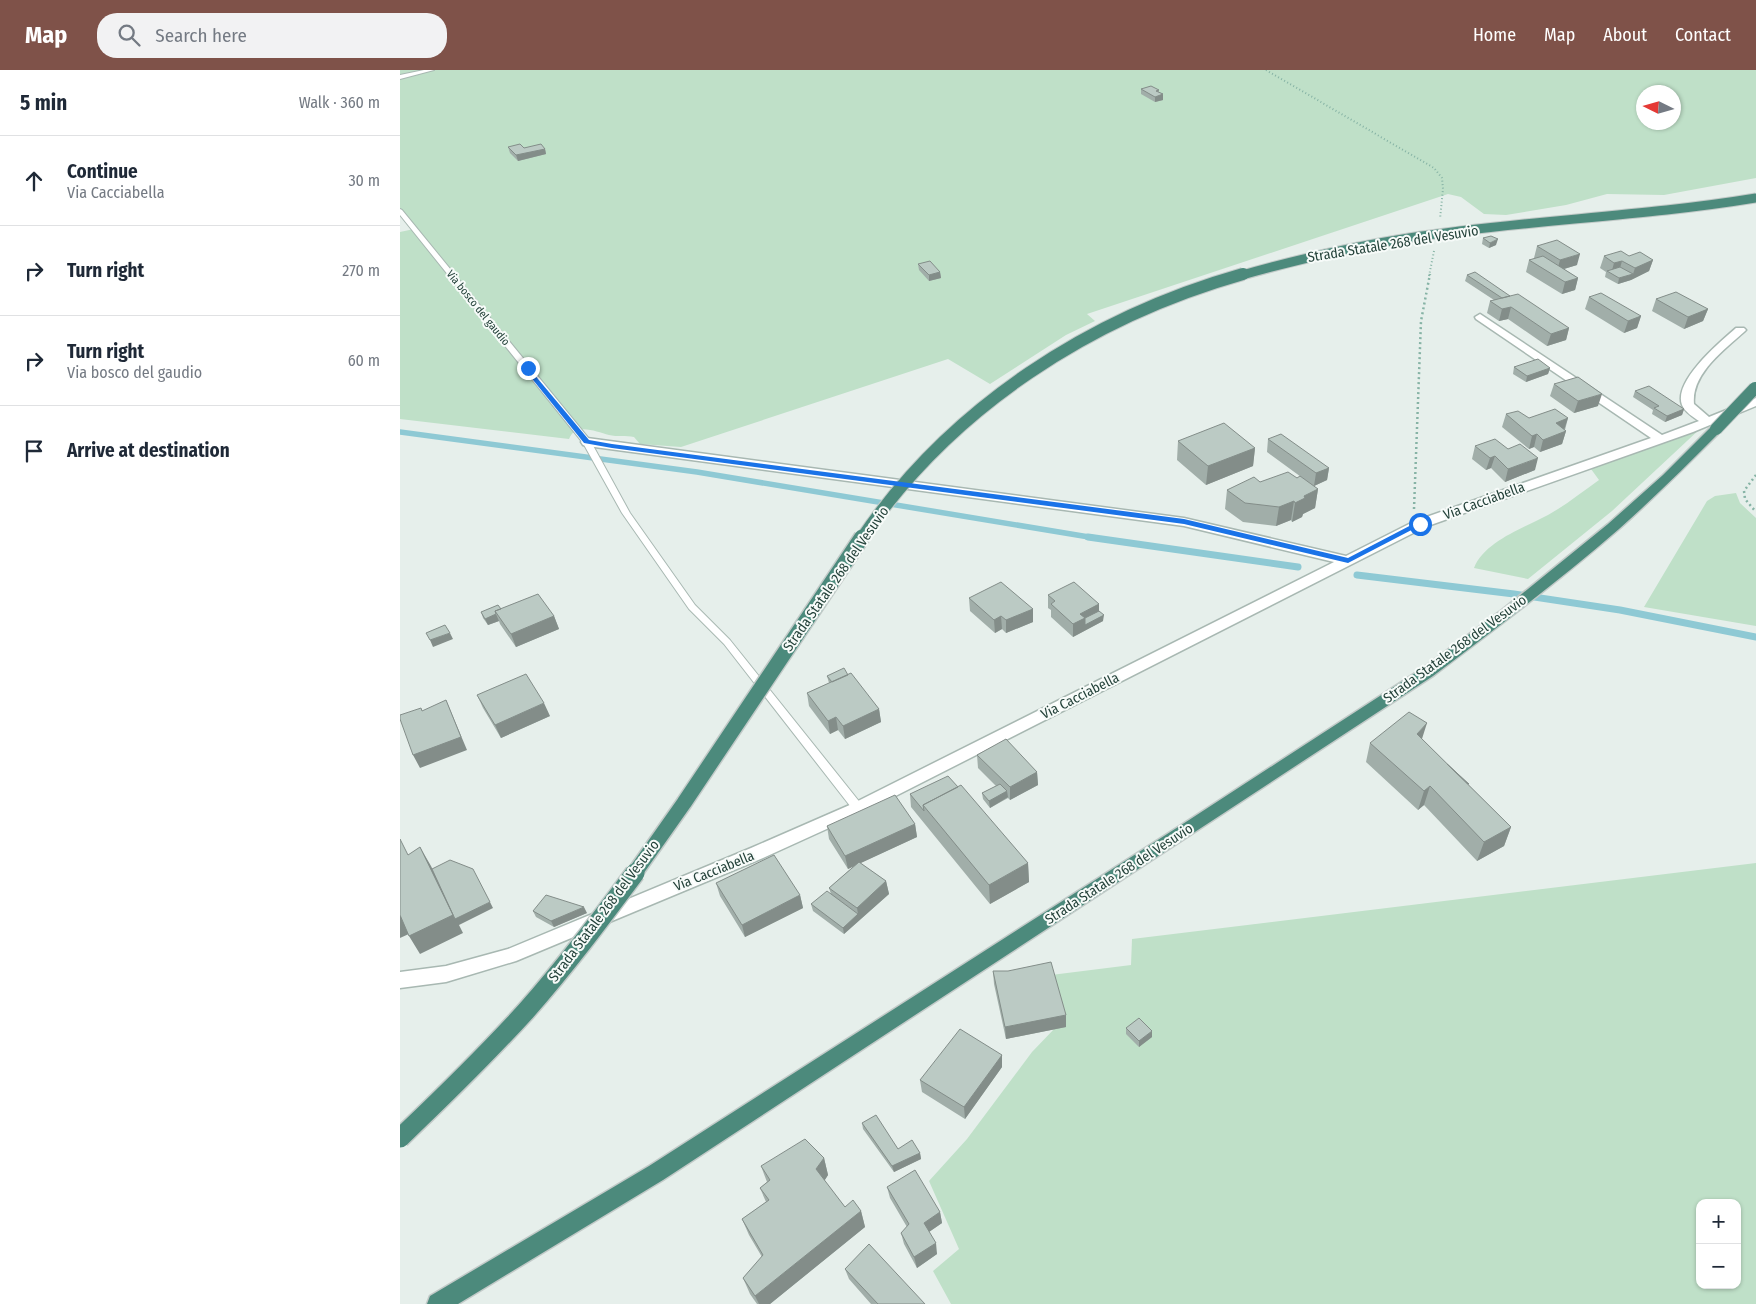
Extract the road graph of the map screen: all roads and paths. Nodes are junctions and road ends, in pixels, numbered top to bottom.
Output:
1 (431, 70) edge
2 (1266, 70) edge
3 (400, 77) edge
4 (1756, 198) edge
5 (400, 211) edge
6 (1439, 227) dead end
7 (1436, 243) dead end
8 (1480, 316) dead end
9 (1740, 330) dead end
10 (1756, 392) edge
11 (1712, 425) junction
12 (1660, 439) junction
13 (589, 448) junction
14 (1756, 475) edge
15 (1756, 512) edge
16 (1414, 527) junction
17 (1348, 561) junction
18 (858, 808) junction
19 (400, 980) edge
20 (400, 1138) edge
21 (438, 1304) edge

1 - 3 lane
2 - 6 path
4 - 20 highway, Strada Statale 268 del Vesuvio, bridge
5 - 13 lane, Via bosco del gaudio
7 - 16 path
8 - 12 street
9 - 11 street
10 - 11 street, Via Cacciabella
11 - 12 street, Via Cacciabella
11 - 21 highway, Strada Statale 268 del Vesuvio
12 - 16 street, Via Cacciabella
13 - 17 street
13 - 18 lane, Via bosco del gaudio
14 - 15 path
16 - 17 street, Via Cacciabella
17 - 18 street, Via Cacciabella
18 - 19 street, Via Cacciabella

